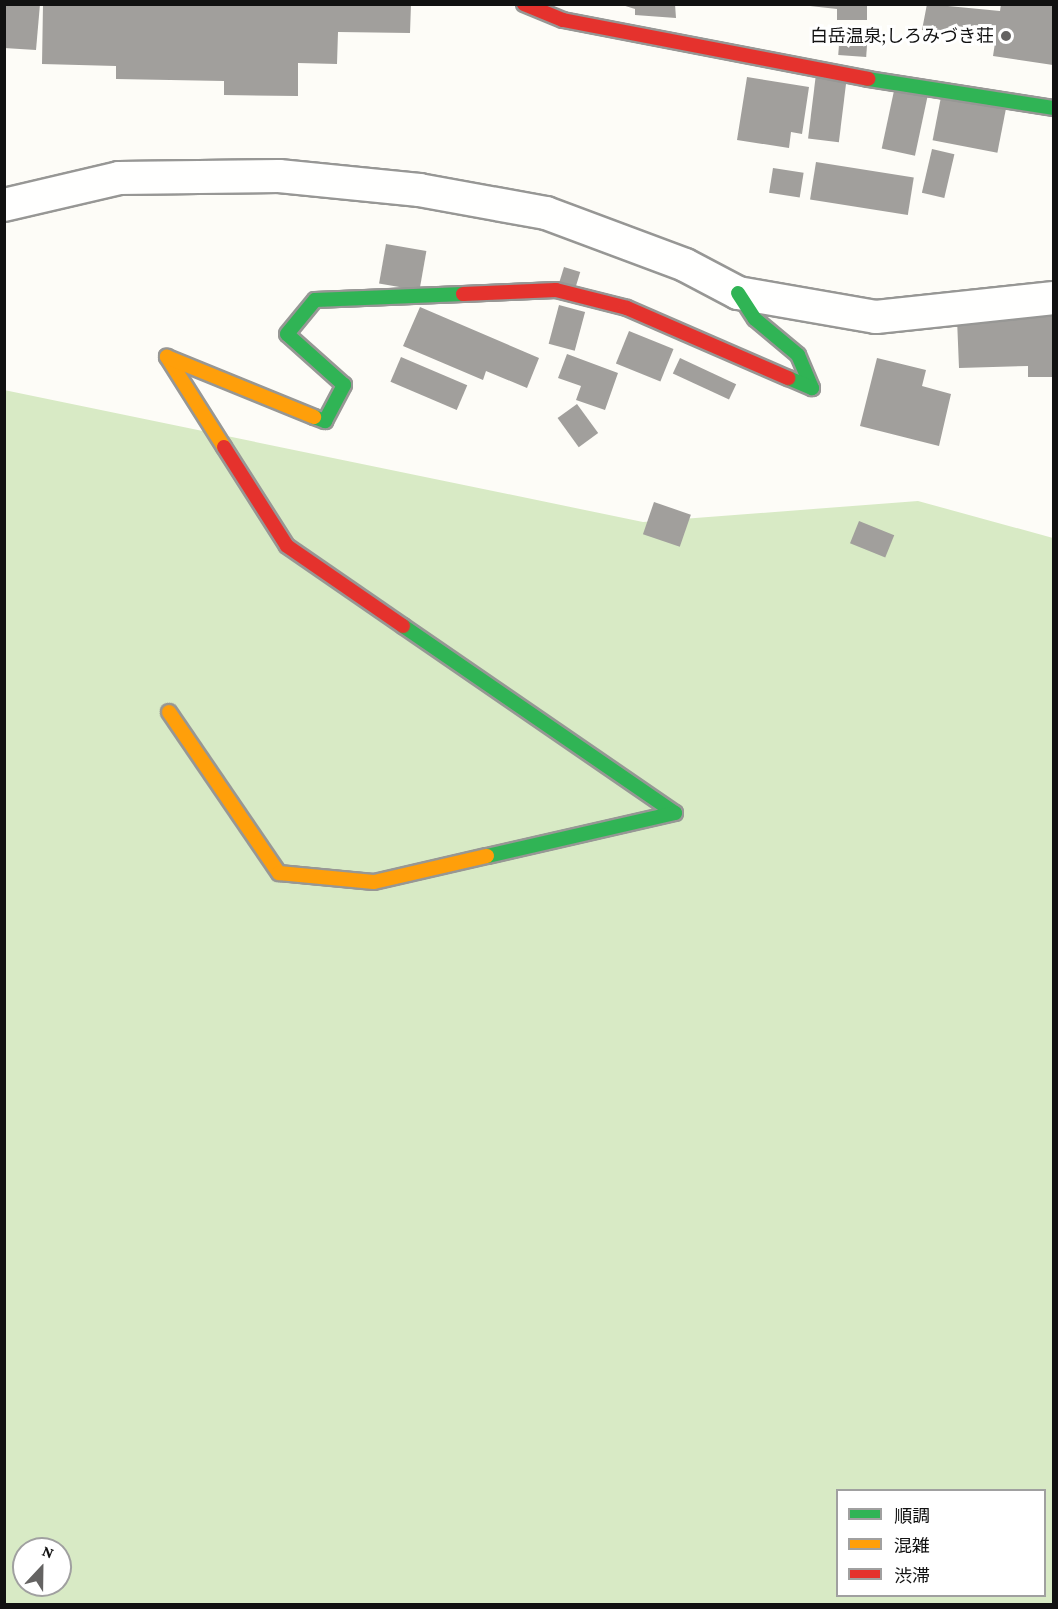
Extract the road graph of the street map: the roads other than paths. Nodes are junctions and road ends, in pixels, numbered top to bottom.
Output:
1 (524, 4) edge
2 (1053, 108) edge
3 (4, 205) edge
4 (738, 292) junction
5 (1053, 298) edge
6 (169, 712) dead end

1 - 2 street
3 - 4 street
4 - 5 street
4 - 6 street

